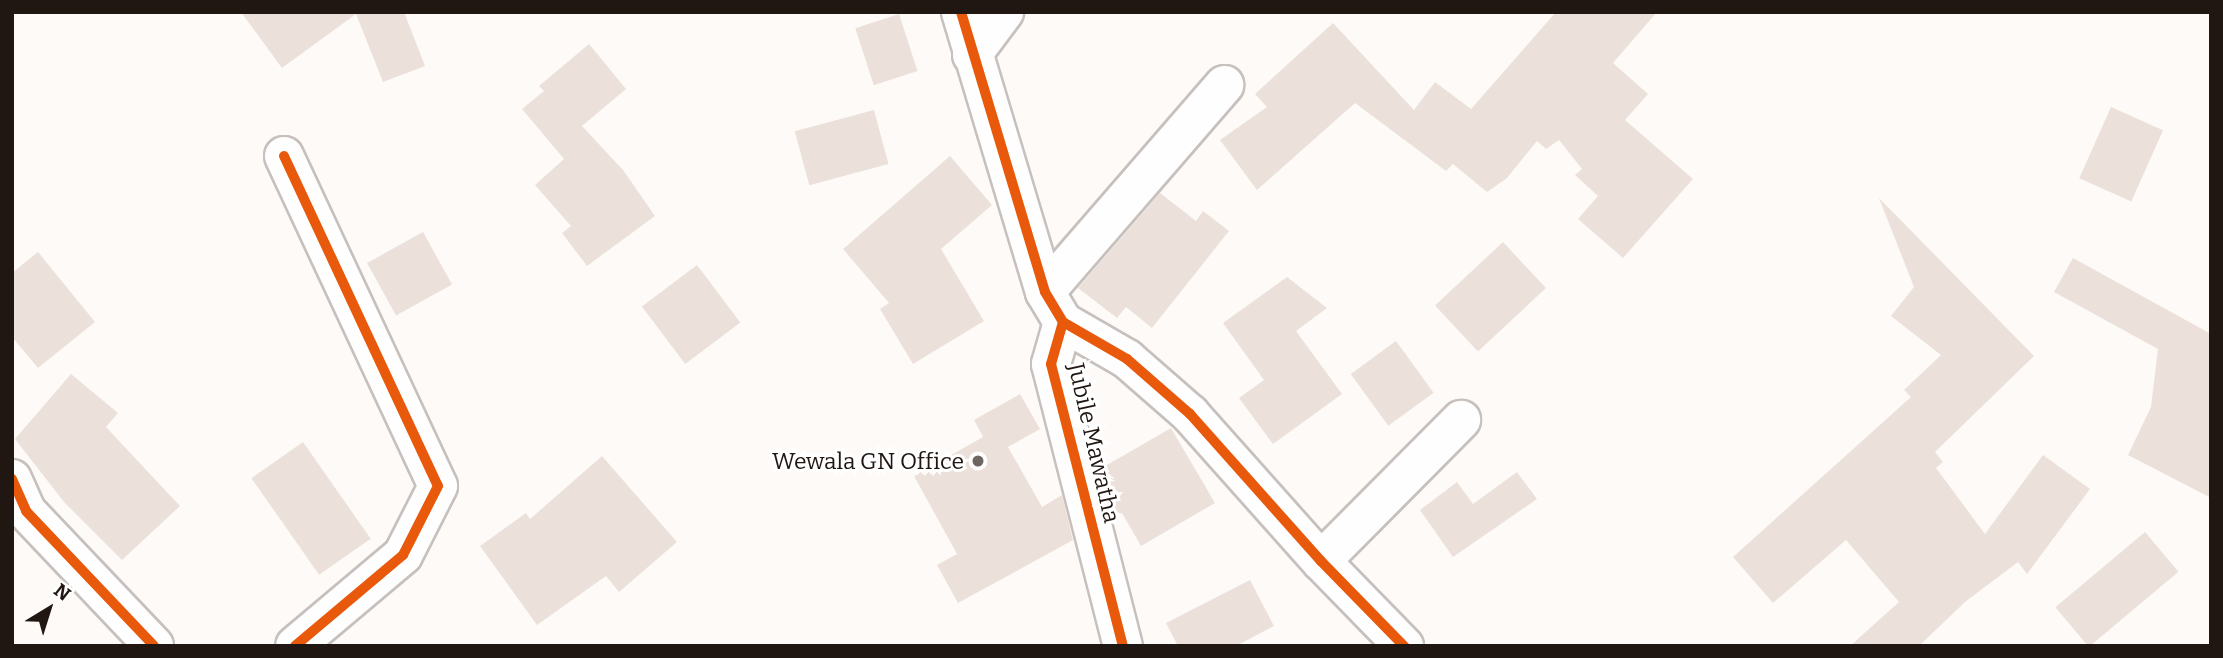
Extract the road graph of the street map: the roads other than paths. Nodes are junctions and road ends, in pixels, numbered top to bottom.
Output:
1 (961, 12) edge
2 (1004, 12) edge
3 (972, 55) junction
4 (1224, 85) dead end
5 (284, 156) dead end
6 (1054, 307) junction
7 (1461, 420) dead end
8 (12, 479) edge
9 (1321, 561) junction
10 (154, 646) edge
11 (295, 646) edge
12 (1123, 646) edge
13 (1404, 646) edge

1 - 3 street
2 - 3 street
3 - 6 street
4 - 6 street
5 - 11 street
6 - 9 street
6 - 12 street, Jubile Mawatha
7 - 9 street
8 - 10 street
9 - 13 street

